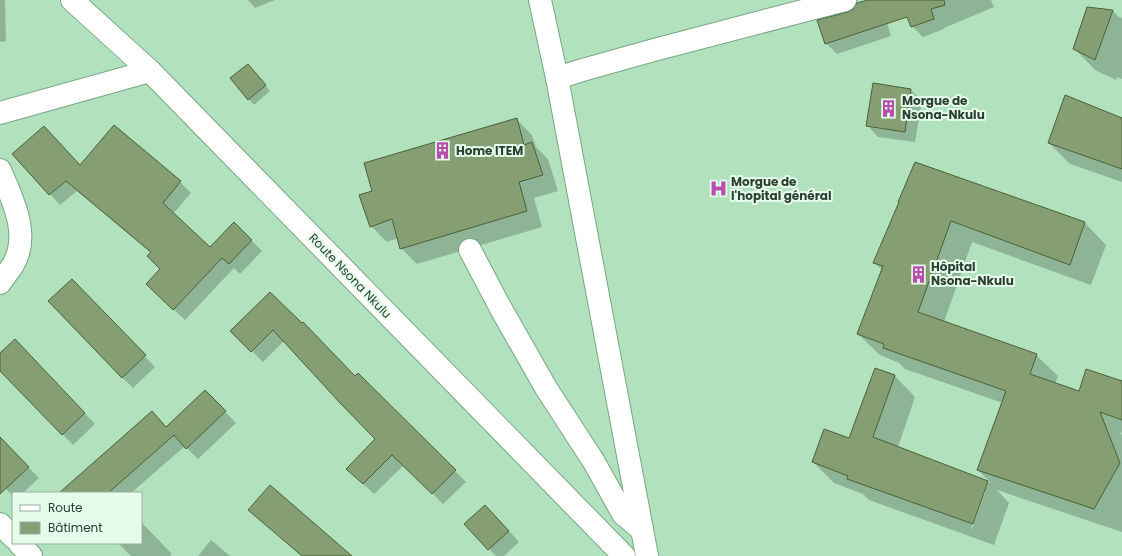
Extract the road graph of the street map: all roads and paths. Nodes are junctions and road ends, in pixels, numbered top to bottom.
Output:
1 (72, 0) edge
2 (540, 0) edge
3 (845, 0) edge
4 (150, 71) junction
5 (557, 78) junction
6 (0, 113) edge
7 (0, 170) edge
8 (470, 250) dead end
9 (0, 283) edge
10 (0, 524) edge
11 (642, 530) junction
12 (12, 536) edge
13 (20, 544) edge
14 (31, 556) edge
15 (624, 556) edge
16 (647, 556) edge

1 - 4 street, Route Nsona Nkulu
2 - 5 street
3 - 5 street
4 - 6 street
4 - 15 street, Route Nsona Nkulu
5 - 11 street
7 - 9 street
8 - 11 street
10 - 12 street
11 - 16 street
13 - 14 street

